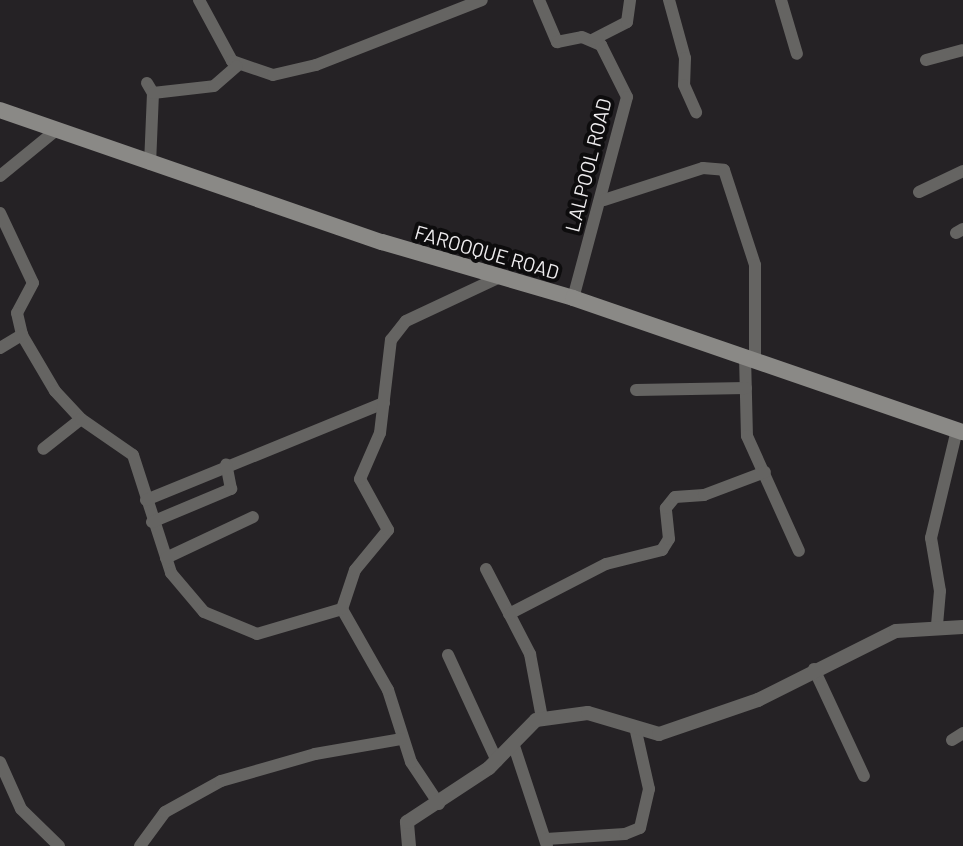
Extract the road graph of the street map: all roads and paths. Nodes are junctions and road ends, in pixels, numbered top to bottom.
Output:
1 (199, 0) edge
2 (482, 0) edge
3 (539, 0) edge
4 (630, 0) edge
5 (669, 0) edge
6 (781, 0) edge
7 (594, 39) junction
8 (963, 50) edge
9 (797, 54) dead end
10 (926, 60) dead end
11 (237, 66) junction
12 (0, 110) edge
13 (696, 112) dead end
14 (55, 131) junction
15 (150, 164) junction
16 (963, 171) edge
17 (0, 176) edge
18 (919, 192) dead end
19 (604, 200) junction
20 (0, 213) edge
21 (502, 276) junction
22 (573, 298) junction
23 (22, 335) junction
24 (0, 348) edge
25 (750, 357) junction
26 (746, 388) junction
27 (636, 390) dead end
28 (384, 403) junction
29 (81, 419) junction
30 (960, 431) edge
31 (43, 449) dead end
32 (226, 464) junction
33 (765, 472) junction
34 (146, 500) junction
35 (253, 517) dead end
36 (152, 522) junction
37 (799, 551) dead end
38 (166, 558) junction
39 (486, 569) dead end
40 (342, 609) junction
41 (509, 614) junction
42 (937, 625) junction
43 (963, 627) edge
44 (448, 655) dead end
45 (814, 669) junction
46 (542, 718) junction
47 (635, 727) junction
48 (401, 739) junction
49 (513, 743) junction
50 (497, 761) junction
51 (0, 762) edge
52 (864, 776) dead end
53 (439, 804) junction
54 (546, 842) edge
55 (59, 846) edge
56 (140, 846) edge
57 (409, 846) edge

1 - 11 street
2 - 11 street
3 - 7 street
4 - 7 street
5 - 13 street
6 - 9 street
7 - 19 street, LALPOOL ROAD
8 - 10 street
11 - 15 street
12 - 14 main road, FAROOQUE ROAD
14 - 15 main road, FAROOQUE ROAD
14 - 17 street
15 - 21 main road, FAROOQUE ROAD
16 - 18 street
19 - 22 street, LALPOOL ROAD
19 - 25 street
20 - 23 street
21 - 22 main road, FAROOQUE ROAD
21 - 28 street
22 - 25 main road, FAROOQUE ROAD
23 - 24 street
23 - 29 street
25 - 26 street
25 - 30 main road, FAROOQUE ROAD
26 - 27 street
26 - 33 street
28 - 32 street
28 - 40 street
29 - 31 street
29 - 34 street
30 - 42 street
32 - 34 street
32 - 36 street
33 - 37 street
33 - 41 street
34 - 36 street
35 - 38 street
36 - 38 street
38 - 40 street
39 - 41 street
40 - 48 street
41 - 46 street
42 - 43 street
42 - 45 street
44 - 50 street
45 - 47 street
45 - 52 street
46 - 47 street
46 - 49 street
47 - 54 street
48 - 53 street
48 - 56 street
49 - 50 street
49 - 54 street
50 - 53 street
51 - 55 street
53 - 57 street

